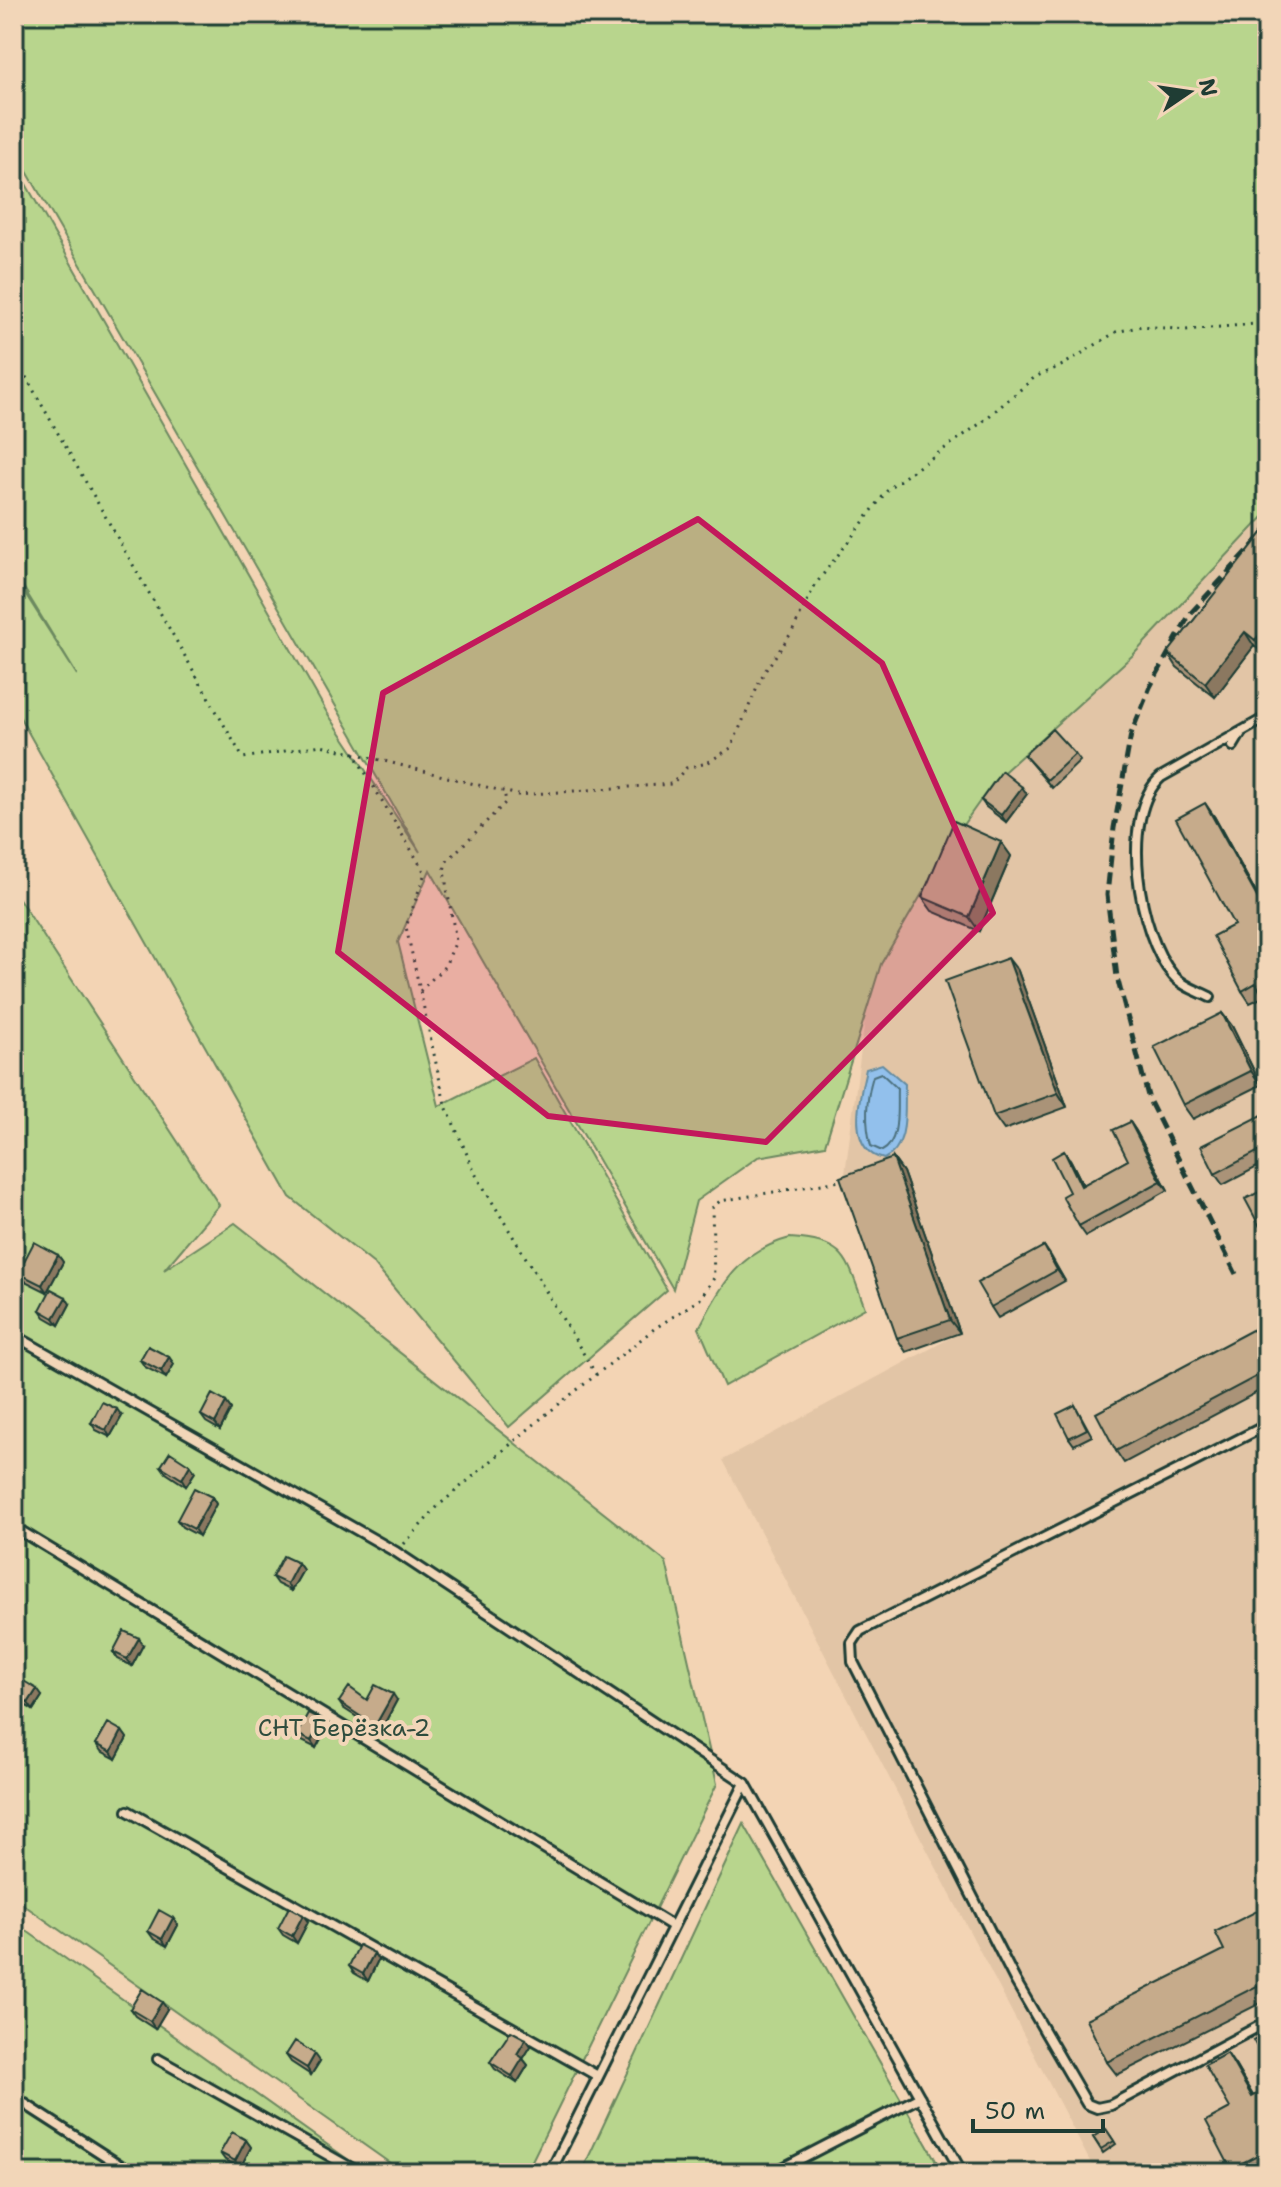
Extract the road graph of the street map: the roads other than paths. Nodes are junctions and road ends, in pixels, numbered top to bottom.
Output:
1 (1267, 717) edge
2 (1243, 730) junction
3 (1233, 746) dead end
4 (1210, 997) dead end
5 (14, 1335) edge
6 (1267, 1425) edge
7 (14, 1527) edge
8 (745, 1783) junction
9 (128, 1811) dead end
10 (671, 1925) junction
11 (1267, 2022) edge
12 (158, 2059) dead end
13 (596, 2075) junction
14 (14, 2097) edge
15 (920, 2097) junction
16 (132, 2173) edge
17 (360, 2173) edge
18 (550, 2173) edge
19 (773, 2173) edge
20 (962, 2173) edge

1 - 2 lane
2 - 3 lane
2 - 4 lane
5 - 8 lane
6 - 11 lane
7 - 10 lane
8 - 10 lane
8 - 15 lane
9 - 13 lane
10 - 13 lane
12 - 17 lane
13 - 18 lane
14 - 16 lane
15 - 19 lane
15 - 20 lane

